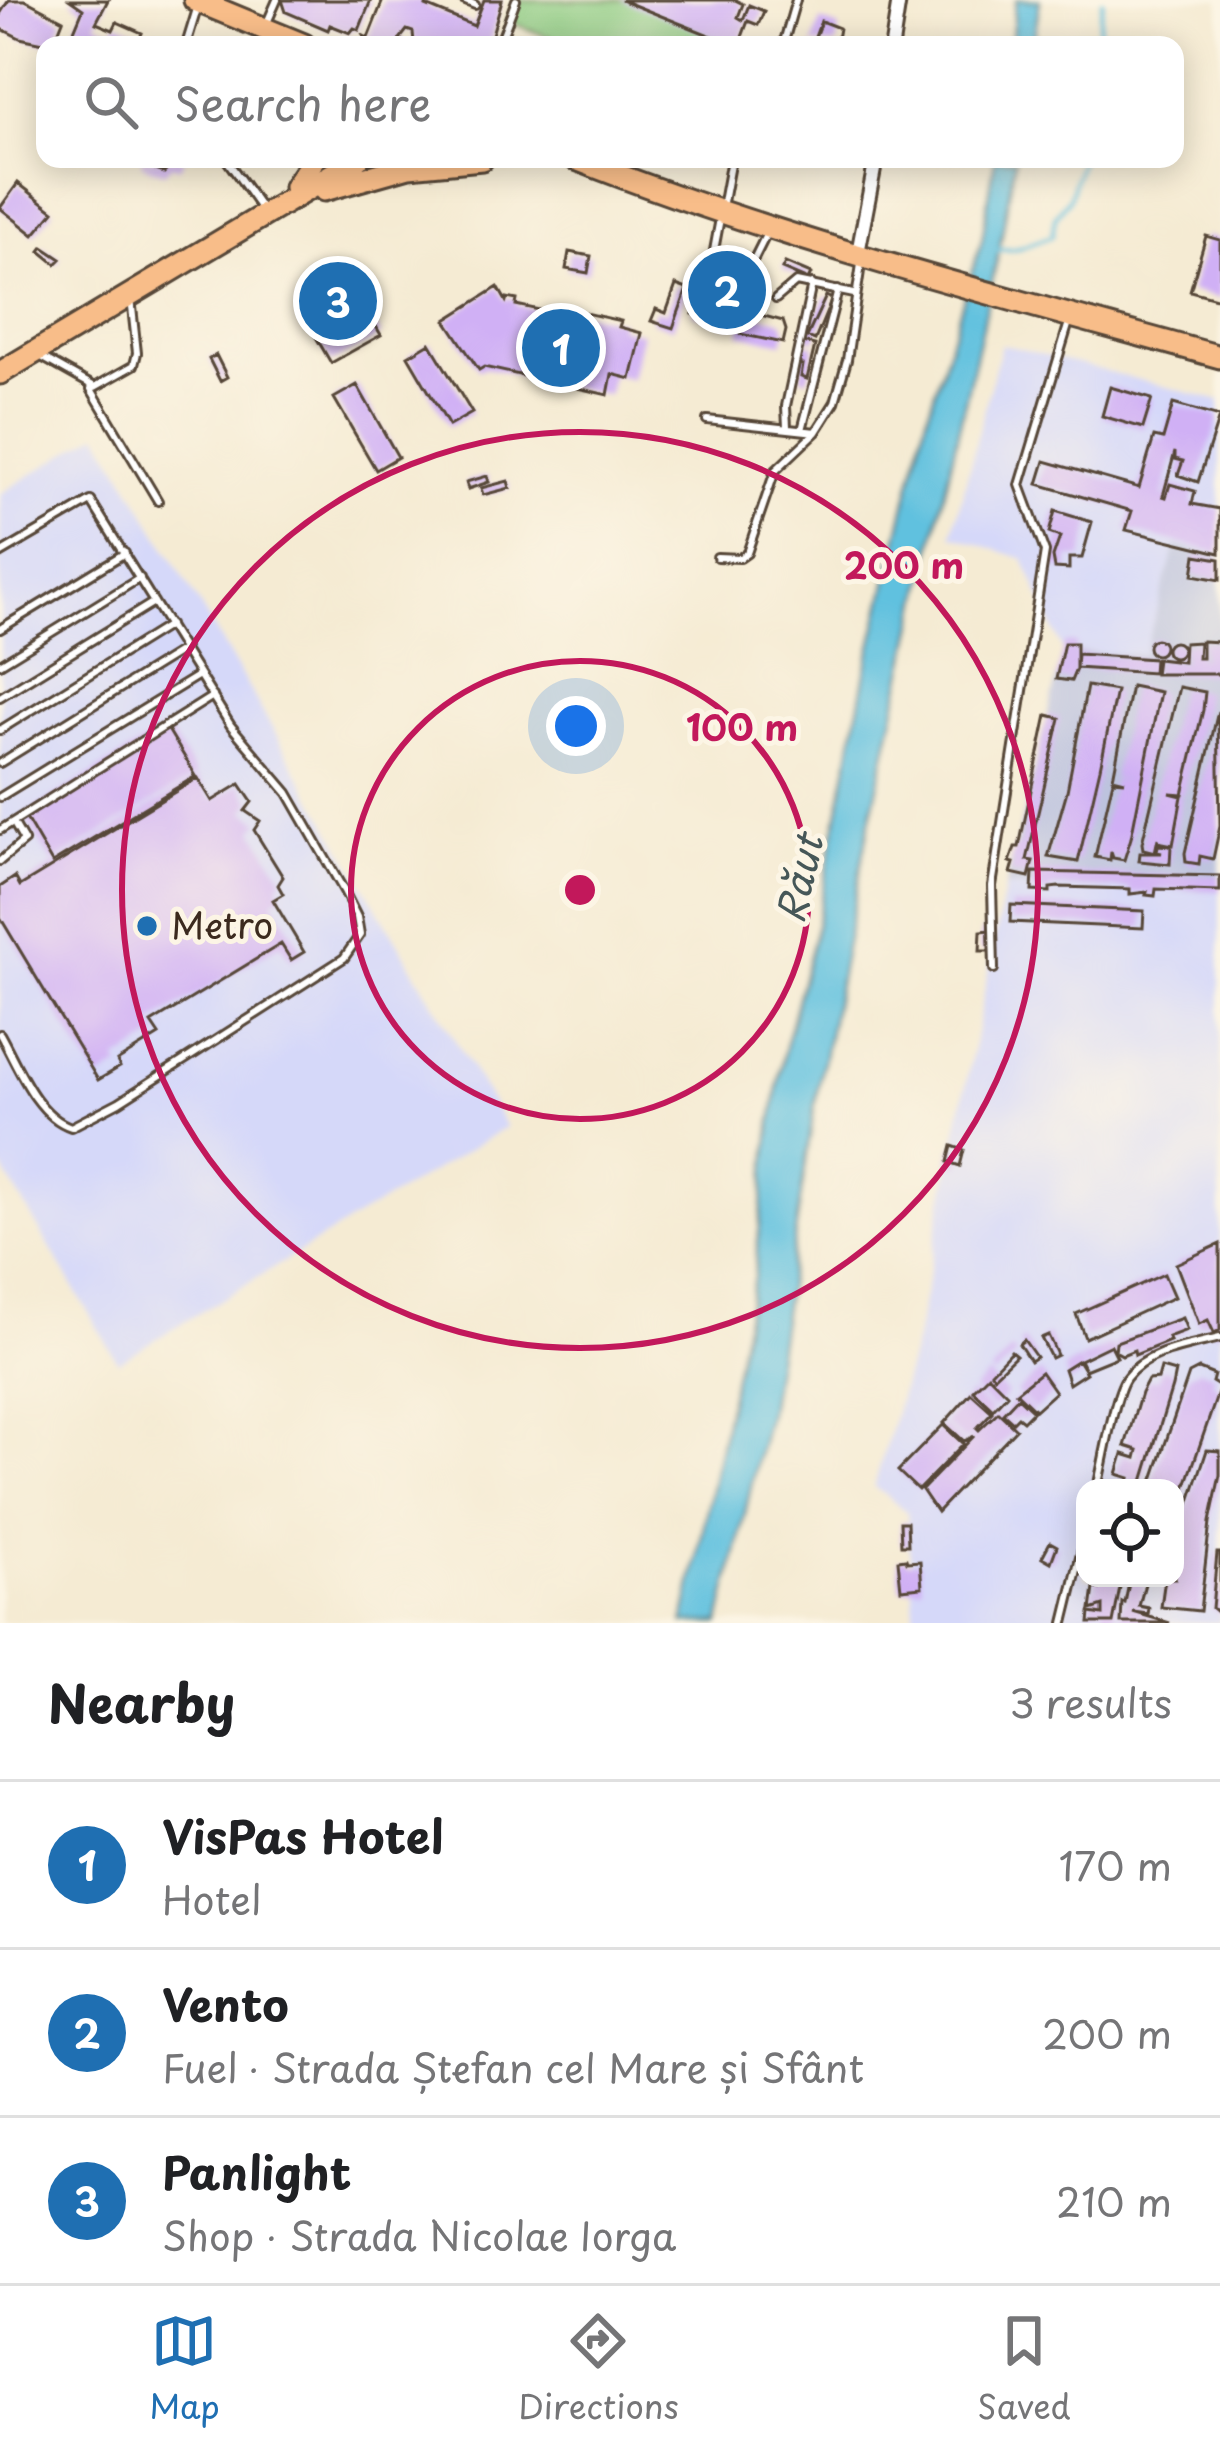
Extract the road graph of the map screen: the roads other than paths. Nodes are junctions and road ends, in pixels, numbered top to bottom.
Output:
1 (277, 0) edge
2 (463, 0) edge
3 (516, 0) edge
4 (796, 0) edge
5 (899, 0) edge
6 (197, 1) edge
7 (475, 5) dead end
8 (265, 29) junction
9 (188, 36) edge
10 (282, 36) edge
11 (502, 36) edge
12 (786, 36) edge
13 (893, 36) edge
14 (232, 168) edge
15 (310, 168) edge
16 (326, 168) edge
17 (342, 168) edge
18 (413, 168) edge
19 (601, 168) edge
20 (729, 168) edge
21 (875, 168) edge
22 (298, 192) junction
23 (719, 210) junction
24 (265, 214) junction
25 (770, 226) junction
26 (861, 254) junction
27 (812, 284) junction
28 (838, 290) junction
29 (854, 293) junction
30 (130, 295) junction
31 (776, 299) dead end
32 (1071, 316) junction
33 (33, 353) junction
34 (1220, 357) edge
35 (0, 373) edge
36 (89, 386) junction
37 (707, 420) dead end
38 (787, 428) junction
39 (802, 430) junction
40 (817, 432) junction
41 (158, 501) dead end
42 (125, 552) junction
43 (0, 554) edge
44 (717, 557) dead end
45 (141, 578) junction
46 (154, 602) junction
47 (169, 625) junction
48 (0, 629) edge
49 (184, 649) junction
50 (0, 664) edge
51 (200, 675) junction
52 (213, 696) junction
53 (0, 697) edge
54 (0, 730) edge
55 (0, 764) edge
56 (0, 797) edge
57 (13, 822) junction
58 (0, 830) edge
59 (0, 861) edge
60 (994, 968) dead end
61 (0, 1034) edge
62 (1220, 1338) edge
63 (1099, 1479) edge
64 (1076, 1574) edge
65 (1064, 1623) edge

1 - 8 lane
2 - 7 lane
3 - 11 lane
4 - 12 lane
5 - 13 street
6 - 8 main road
6 - 9 lane
8 - 10 main road
14 - 24 lane
15 - 22 main road
16 - 22 main road
17 - 22 main road
18 - 22 main road
19 - 23 main road
20 - 23 lane
21 - 26 street
22 - 24 main road
23 - 25 main road
23 - 25 lane
24 - 30 main road
25 - 26 main road
26 - 29 lane
26 - 32 main road
27 - 28 lane
27 - 31 lane
27 - 38 lane
28 - 29 lane
28 - 39 lane
29 - 40 lane
30 - 33 main road
30 - 36 lane
32 - 34 main road
32 - 60 lane
33 - 35 main road
33 - 36 lane
36 - 41 lane
37 - 38 lane
38 - 39 lane
39 - 40 lane
40 - 44 lane
42 - 43 lane
42 - 45 lane
42 - 48 lane
45 - 46 lane
45 - 50 lane
46 - 47 lane
46 - 53 lane
47 - 49 lane
47 - 54 lane
49 - 51 lane
49 - 55 lane
51 - 52 lane
51 - 56 lane
52 - 57 lane
52 - 61 lane
57 - 58 lane
57 - 59 lane
62 - 63 lane
64 - 65 lane

